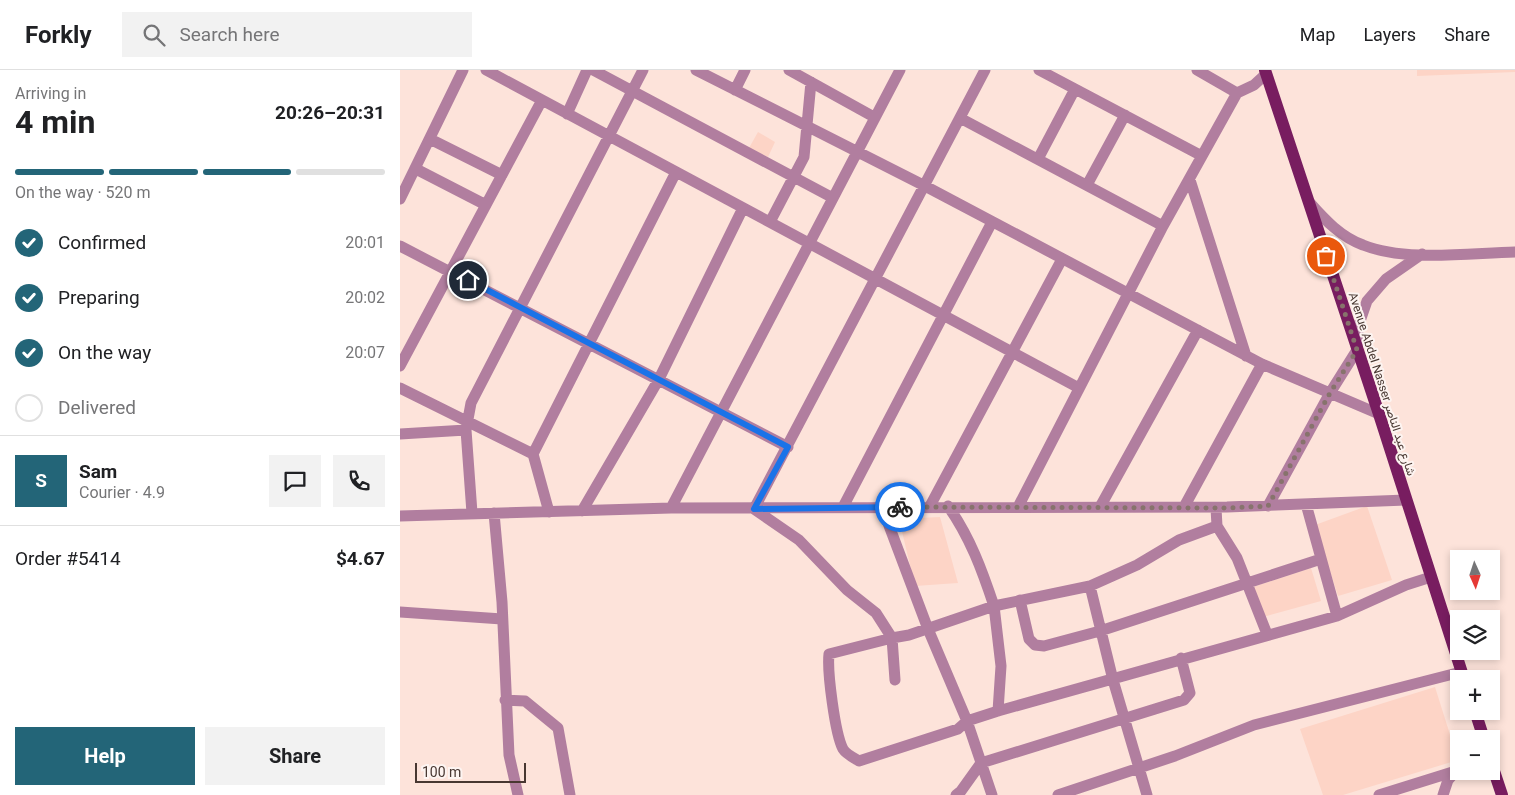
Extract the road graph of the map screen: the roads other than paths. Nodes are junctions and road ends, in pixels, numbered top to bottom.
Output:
1 (463, 70) edge
2 (486, 70) edge
3 (587, 70) edge
4 (593, 70) edge
5 (643, 70) edge
6 (696, 70) edge
7 (745, 70) edge
8 (789, 70) edge
9 (899, 70) edge
10 (985, 70) edge
11 (1039, 70) edge
12 (1196, 70) edge
13 (1266, 72) edge
14 (811, 82) junction
15 (1075, 89) junction
16 (633, 90) junction
17 (736, 90) junction
18 (1238, 93) junction
19 (542, 100) junction
20 (568, 114) junction
21 (1125, 115) junction
22 (874, 117) junction
23 (960, 118) junction
24 (806, 126) junction
25 (611, 136) junction
26 (430, 139) junction
27 (857, 153) junction
28 (1202, 156) junction
29 (1038, 159) junction
30 (416, 168) junction
31 (676, 172) junction
32 (502, 175) junction
33 (794, 177) junction
34 (1190, 180) junction
35 (1087, 185) junction
36 (924, 186) junction
37 (833, 198) junction
38 (400, 199) edge
39 (1307, 199) junction
40 (486, 205) junction
41 (743, 208) junction
42 (770, 222) junction
43 (992, 222) junction
44 (1163, 226) junction
45 (809, 244) junction
46 (400, 246) edge
47 (1515, 252) edge
48 (1422, 254) junction
49 (1062, 259) junction
50 (451, 271) junction
51 (876, 279) junction
52 (1128, 294) junction
53 (522, 308) junction
54 (944, 315) junction
55 (1198, 330) junction
56 (590, 343) junction
57 (1357, 350) junction
58 (1011, 352) junction
59 (1246, 356) junction
60 (1262, 364) junction
61 (400, 366) edge
62 (658, 379) junction
63 (400, 388) edge
64 (1079, 388) junction
65 (1330, 393) junction
66 (722, 411) junction
67 (1379, 414) junction
68 (466, 426) junction
69 (400, 434) edge
70 (788, 447) junction
71 (533, 454) junction
72 (1406, 500) junction
73 (1306, 504) junction
74 (930, 506) junction
75 (948, 506) junction
76 (1018, 506) junction
77 (1268, 506) junction
78 (843, 507) junction
79 (882, 507) junction
80 (1100, 507) junction
81 (1184, 507) junction
82 (671, 508) junction
83 (1216, 508) junction
84 (754, 509) junction
85 (582, 510) junction
86 (549, 512) junction
87 (472, 513) junction
88 (494, 513) junction
89 (400, 516) edge
90 (1217, 526) junction
91 (1321, 559) junction
92 (1431, 577) junction
93 (1247, 584) junction
94 (1090, 586) junction
95 (1020, 600) junction
96 (994, 606) junction
97 (400, 612) edge
98 (1337, 616) junction
99 (502, 618) junction
100 (928, 629) junction
101 (1100, 631) junction
102 (1267, 634) junction
103 (892, 638) junction
104 (1181, 658) junction
105 (1461, 670) edge
106 (1450, 678) edge
107 (895, 680) dead end
108 (1113, 680) junction
109 (505, 700) junction
110 (998, 711) junction
111 (1125, 719) junction
112 (967, 722) junction
113 (981, 763) junction
114 (1138, 768) junction
115 (1450, 773) edge
116 (1450, 778) edge
117 (1497, 780) edge
118 (518, 795) edge
119 (570, 795) edge
120 (956, 795) edge
121 (992, 795) edge
122 (1058, 795) edge
123 (1147, 795) edge
124 (1379, 795) edge
125 (1443, 795) edge
126 (1502, 795) edge

1 - 26 street
2 - 19 street
3 - 20 street
4 - 16 street
5 - 16 street
6 - 17 street
7 - 17 street
8 - 14 street
9 - 22 street
10 - 23 street
11 - 15 street
12 - 18 street
13 - 18 street
13 - 39 main road, Avenue Abdel Nasser شارع عبد الناصر
14 - 22 street
14 - 24 street
15 - 21 street
15 - 29 street
16 - 25 street
16 - 33 street
17 - 24 street
18 - 28 street
19 - 20 street
19 - 32 street
20 - 25 street
21 - 28 street
21 - 35 street
22 - 27 street
23 - 29 street
23 - 36 street
24 - 27 street
24 - 33 street
25 - 31 street
25 - 53 street
26 - 30 street
26 - 32 street
27 - 36 street
27 - 37 street
28 - 34 street
29 - 35 street
30 - 38 street
30 - 40 street
31 - 41 street
31 - 56 street
32 - 40 street
33 - 37 street
33 - 42 street
34 - 44 street
34 - 59 street
35 - 44 street
36 - 43 street
36 - 51 street
37 - 45 street
39 - 48 street
39 - 57 main road, Avenue Abdel Nasser شارع عبد الناصر
40 - 50 street
41 - 42 street
41 - 62 street
42 - 45 street
43 - 49 street
43 - 54 street
44 - 52 street
45 - 51 street
45 - 66 street
46 - 50 street
47 - 48 street
48 - 57 street
49 - 52 street
49 - 58 street
50 - 53 street
50 - 61 street
51 - 54 street
51 - 70 street
52 - 55 street
52 - 64 street
53 - 56 street
53 - 68 street
54 - 58 street
54 - 78 street
55 - 59 street
55 - 80 street
56 - 62 street
56 - 71 street
57 - 65 street
57 - 67 main road, Avenue Abdel Nasser شارع عبد الناصر
58 - 64 street
58 - 74 street
59 - 60 street
60 - 65 street
60 - 81 street
62 - 66 street
62 - 85 street
63 - 68 street
64 - 76 street
65 - 67 street
65 - 77 street
66 - 70 street
66 - 82 street
67 - 72 main road, Avenue Abdel Nasser شارع عبد الناصر
68 - 69 street
68 - 71 street
68 - 87 street
70 - 84 street
71 - 86 street
72 - 73 street
72 - 92 main road, Avenue Abdel Nasser شارع عبد الناصر
73 - 77 street
73 - 91 street
74 - 75 street
74 - 79 street
75 - 76 street
75 - 96 street
76 - 80 street
77 - 83 street
78 - 79 street
78 - 84 street
79 - 100 street
80 - 81 street
81 - 83 street
82 - 84 street
82 - 85 street
83 - 90 street
84 - 103 street
85 - 86 street
86 - 88 street
87 - 88 street
87 - 89 street
88 - 99 street
90 - 93 street
90 - 94 street
91 - 93 street
91 - 98 street
92 - 98 street
92 - 105 main road, Avenue Abdel Nasser شارع عبد الناصر
93 - 101 street
93 - 102 street
94 - 95 street
94 - 101 street
95 - 96 street
95 - 101 street
96 - 100 street
96 - 110 street
97 - 99 street
98 - 102 street
99 - 109 street
100 - 103 street
100 - 112 street
101 - 108 street
102 - 104 street
103 - 107 street
103 - 112 street
104 - 108 street
104 - 111 street
106 - 114 street
108 - 110 street
108 - 111 street
109 - 118 street
109 - 119 street
110 - 112 street
111 - 113 street
111 - 114 street
112 - 113 street
113 - 120 street
113 - 121 street
114 - 122 street
114 - 123 street
115 - 124 street
116 - 125 street
117 - 126 main road

